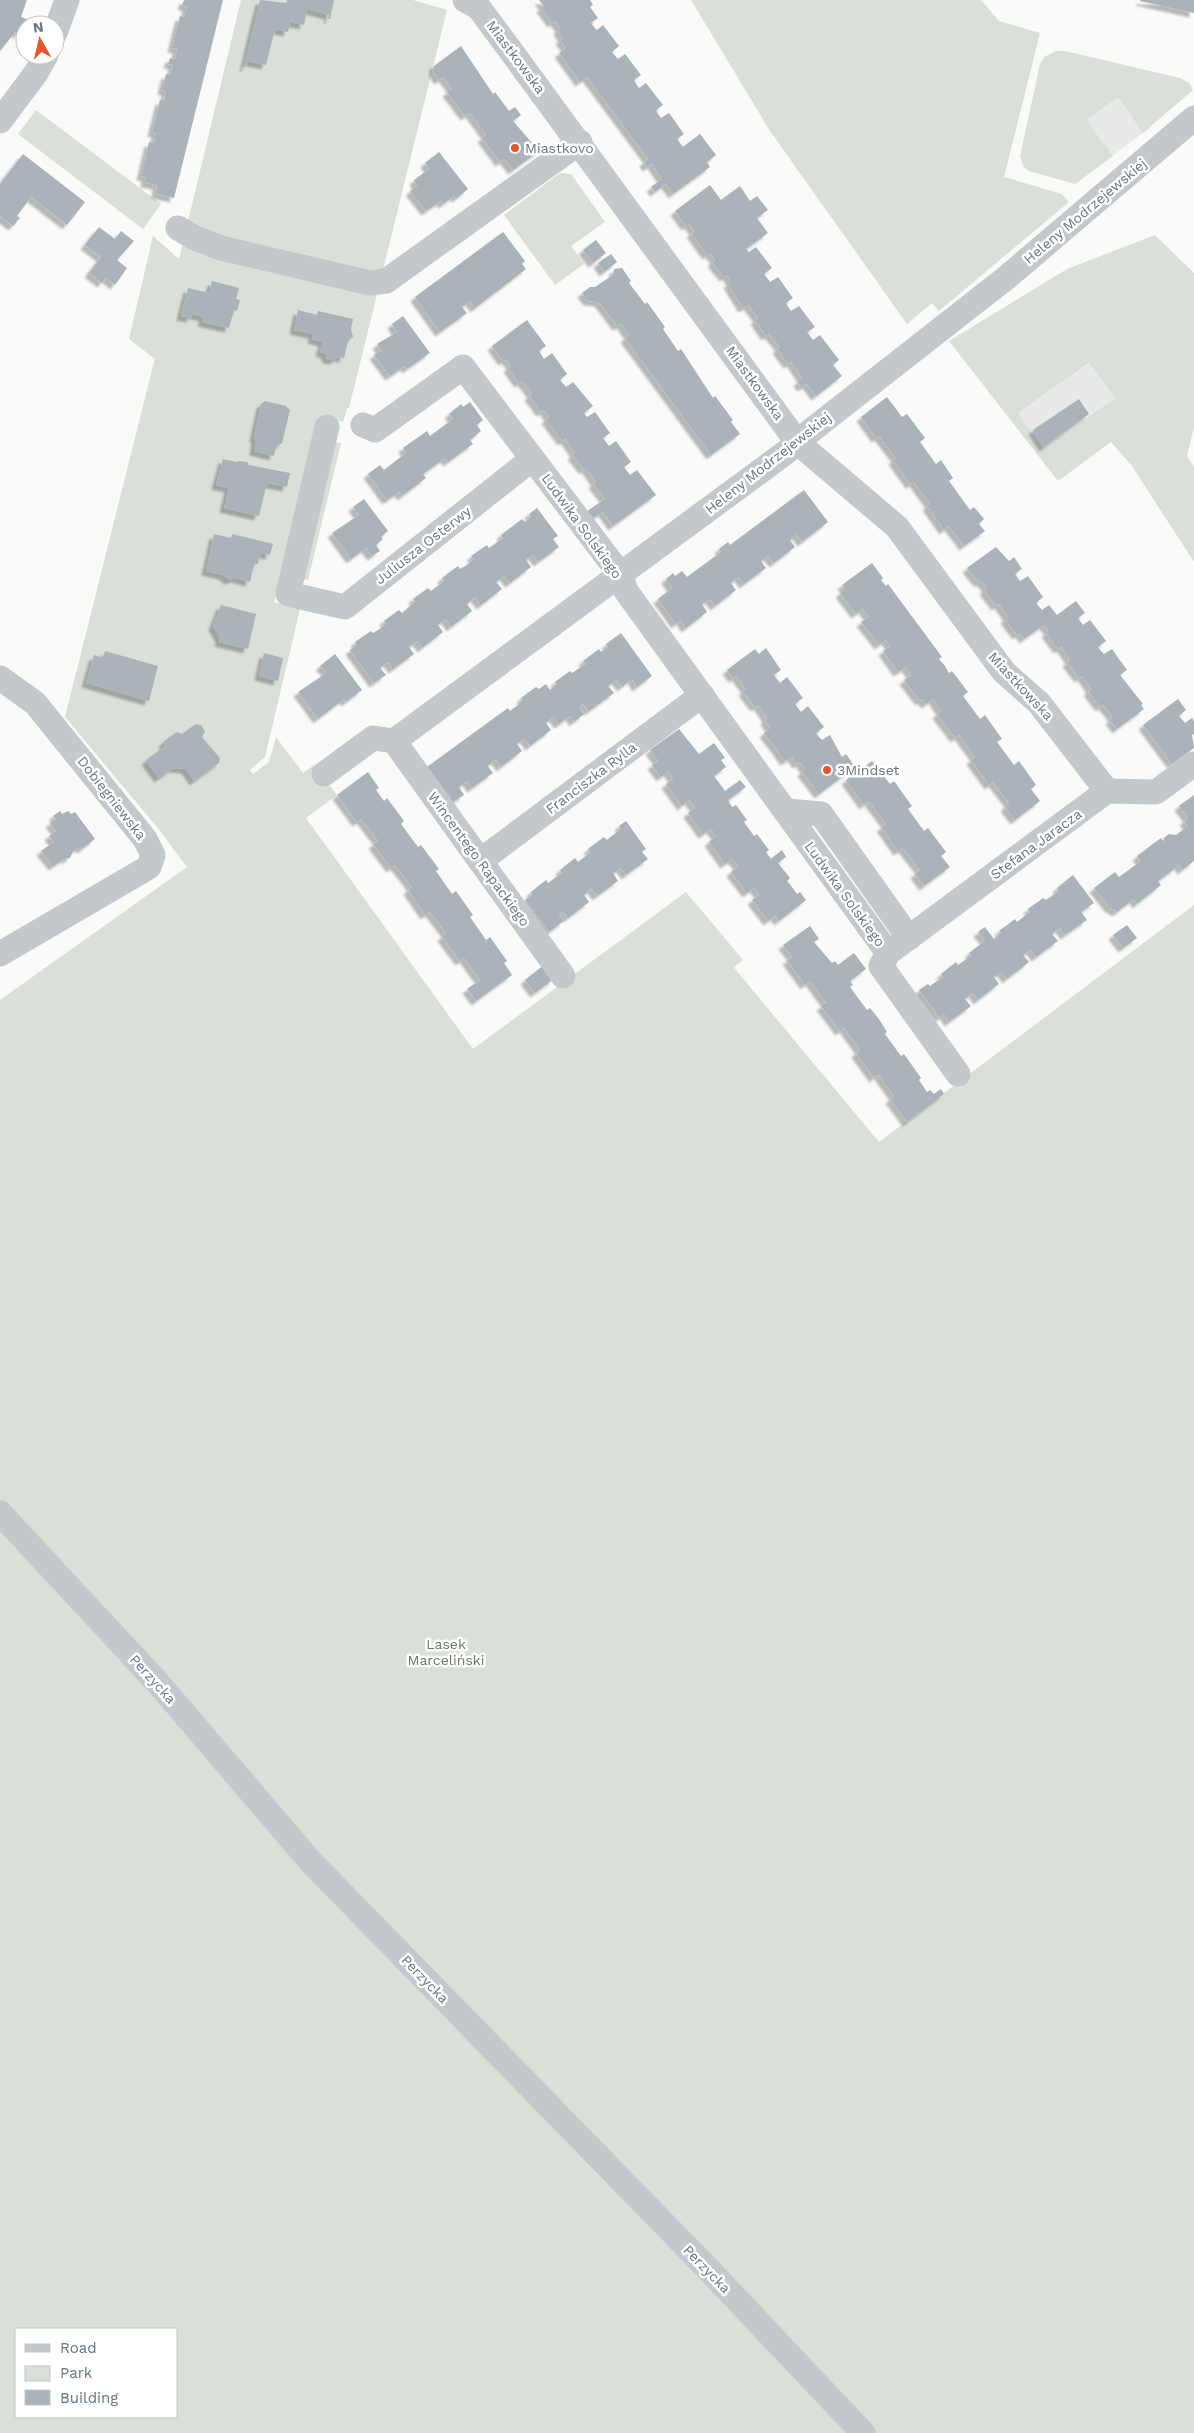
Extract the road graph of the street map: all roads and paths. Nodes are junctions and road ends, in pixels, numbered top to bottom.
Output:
1 (67, 0) edge
2 (465, 0) edge
3 (62, 15) edge
4 (40, 65) edge
5 (1194, 118) edge
6 (0, 121) edge
7 (580, 142) junction
8 (178, 228) dead end
9 (362, 425) dead end
10 (327, 427) dead end
11 (798, 443) junction
12 (532, 459) junction
13 (620, 574) junction
14 (0, 678) edge
15 (702, 695) junction
16 (394, 740) junction
17 (1194, 764) edge
18 (324, 774) dead end
19 (1107, 791) junction
20 (787, 811) junction
21 (480, 861) junction
22 (909, 938) junction
23 (888, 953) junction
24 (0, 954) edge
25 (564, 976) dead end
26 (958, 1074) dead end
27 (0, 1513) edge
28 (863, 2433) edge

1 - 3 street
2 - 7 street, Miastkowska
4 - 6 street
5 - 11 street, Heleny Modrzejewskiej
7 - 8 street
7 - 11 street, Miastkowska
9 - 12 street, Ludwika Solskiego
10 - 12 street, Juliusza Osterwy
11 - 13 street, Heleny Modrzejewskiej
11 - 19 street, Miastkowska
12 - 13 street, Ludwika Solskiego
13 - 15 street, Ludwika Solskiego
13 - 16 street, Heleny Modrzejewskiej
14 - 24 street, Dobiegniewska
15 - 20 street, Ludwika Solskiego
15 - 21 street, Franciszka Rylla
16 - 18 street
16 - 21 street, Wincentego Rapackiego
17 - 19 street
19 - 22 street, Stefana Jaracza
20 - 22 street, Ludwika Solskiego
20 - 23 street, Ludwika Solskiego
21 - 25 street, Wincentego Rapackiego
22 - 23 street, Stefana Jaracza
23 - 26 street, Ludwika Solskiego
27 - 28 street, Perzycka

